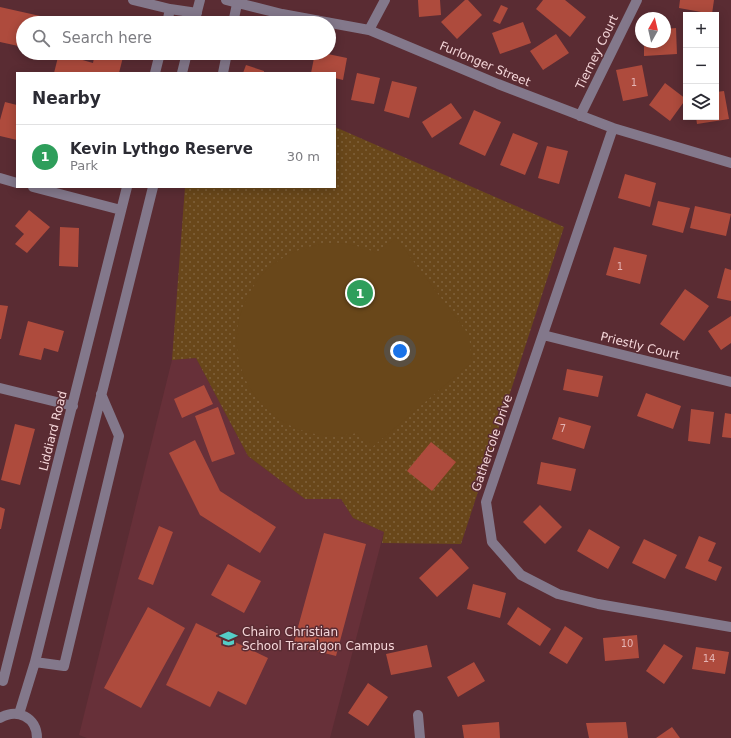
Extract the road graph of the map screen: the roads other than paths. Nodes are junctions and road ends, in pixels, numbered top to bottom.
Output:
1 (133, 0) edge
2 (200, 0) edge
3 (226, 0) edge
4 (385, 0) edge
5 (638, 0) edge
6 (237, 4) junction
7 (170, 9) junction
8 (168, 16) edge
9 (189, 16) edge
10 (196, 16) edge
11 (234, 16) edge
12 (293, 16) edge
13 (336, 24) edge
14 (370, 30) junction
15 (158, 60) edge
16 (185, 60) edge
17 (226, 60) edge
18 (155, 72) edge
19 (182, 72) edge
20 (223, 72) edge
21 (580, 116) junction
22 (613, 128) junction
23 (731, 163) edge
24 (0, 178) edge
25 (16, 183) edge
26 (37, 188) edge
27 (127, 188) edge
28 (153, 188) edge
29 (121, 210) junction
30 (543, 334) junction
31 (731, 382) edge
32 (0, 388) edge
33 (101, 394) junction
34 (73, 406) junction
35 (731, 628) edge
36 (35, 662) junction
37 (4, 681) dead end
38 (20, 714) junction
39 (418, 715) dead end
40 (0, 718) edge
41 (37, 738) edge
42 (420, 738) edge

1 - 7 street
2 - 10 street
3 - 6 street, Furlonger Street
4 - 14 street
5 - 21 street, Tierney Court
6 - 11 street
6 - 12 street, Furlonger Street
7 - 8 street
7 - 9 street
13 - 14 street, Furlonger Street
14 - 21 street, Furlonger Street
15 - 18 street
16 - 19 street
17 - 20 street
21 - 22 street, Furlonger Street
22 - 23 street, Furlonger Street
22 - 30 street, Gathercole Drive
24 - 25 street
26 - 29 street
27 - 29 street, Liddiard Road
28 - 33 street
29 - 34 street, Liddiard Road
30 - 31 street, Priestly Court
30 - 35 street, Gathercole Drive
32 - 34 street
33 - 36 street
33 - 36 street
34 - 37 street, Liddiard Road
36 - 38 street
38 - 40 street
38 - 41 street
39 - 42 street

